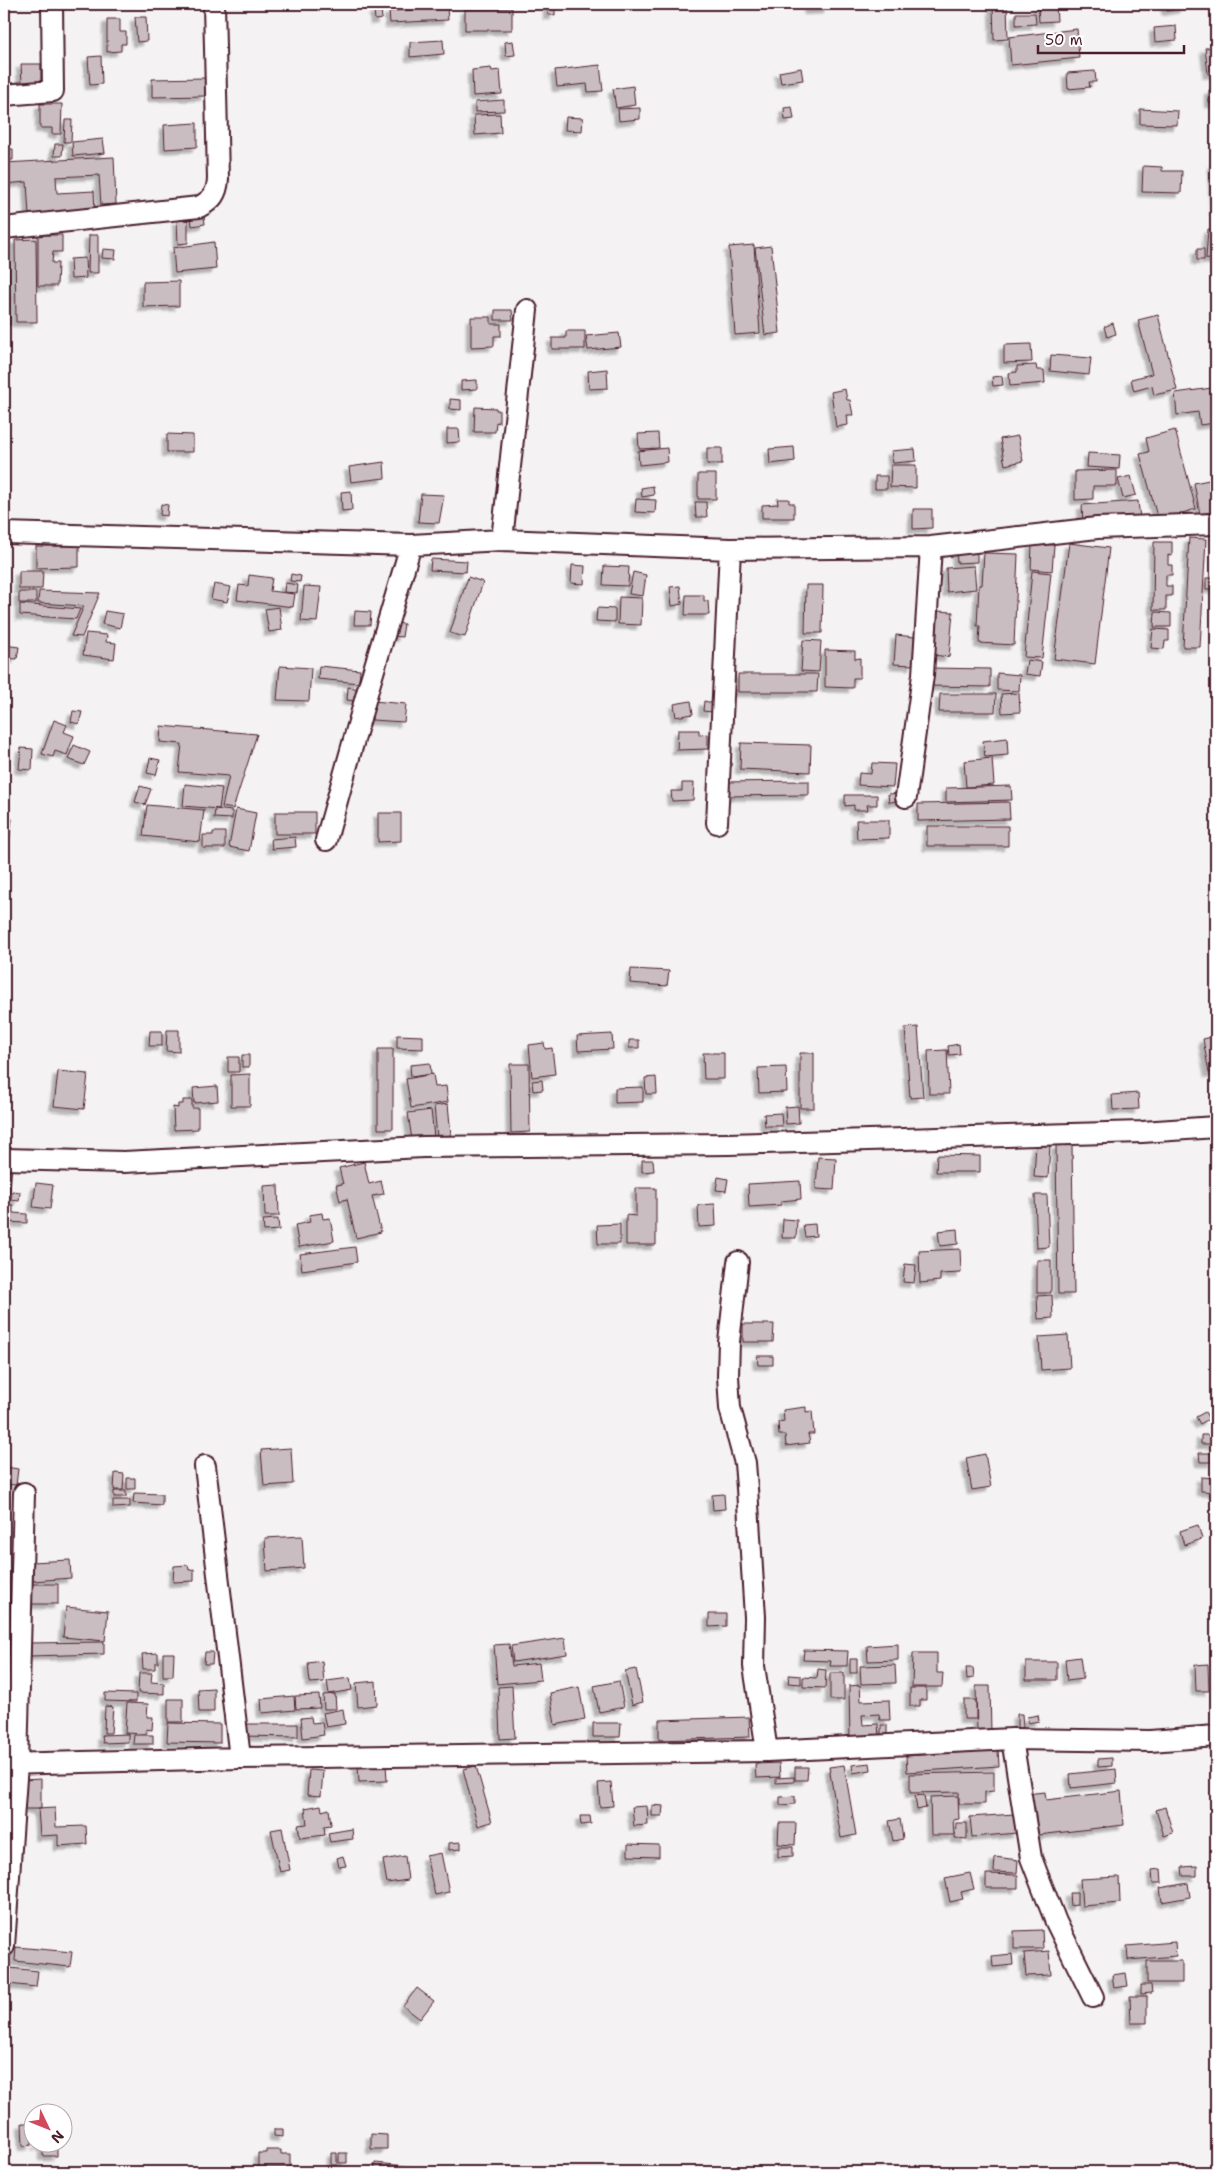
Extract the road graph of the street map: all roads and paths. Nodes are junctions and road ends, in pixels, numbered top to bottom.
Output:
1 (52, 4) edge
2 (214, 4) edge
3 (4, 95) edge
4 (4, 228) edge
5 (527, 310) dead end
6 (1216, 524) edge
7 (5, 538) edge
8 (502, 540) junction
9 (411, 545) junction
10 (931, 547) junction
11 (730, 549) junction
12 (906, 797) dead end
13 (717, 823) dead end
14 (326, 840) dead end
15 (1216, 1127) edge
16 (4, 1159) edge
17 (738, 1262) dead end
18 (206, 1466) dead end
19 (24, 1493) dead end
20 (1216, 1736) edge
21 (1012, 1739) junction
22 (767, 1751) junction
23 (240, 1758) junction
24 (11, 1764) edge
25 (4, 1946) edge
26 (1093, 1997) dead end

1 - 3 street
2 - 4 street
5 - 8 street
6 - 10 street
7 - 9 street
8 - 9 street
8 - 11 street
9 - 14 street
10 - 11 street
10 - 12 street
11 - 13 street
15 - 16 street
17 - 22 street
18 - 23 street
19 - 24 street
20 - 21 street
21 - 22 street
21 - 26 street
22 - 23 street
23 - 24 street
24 - 25 street

